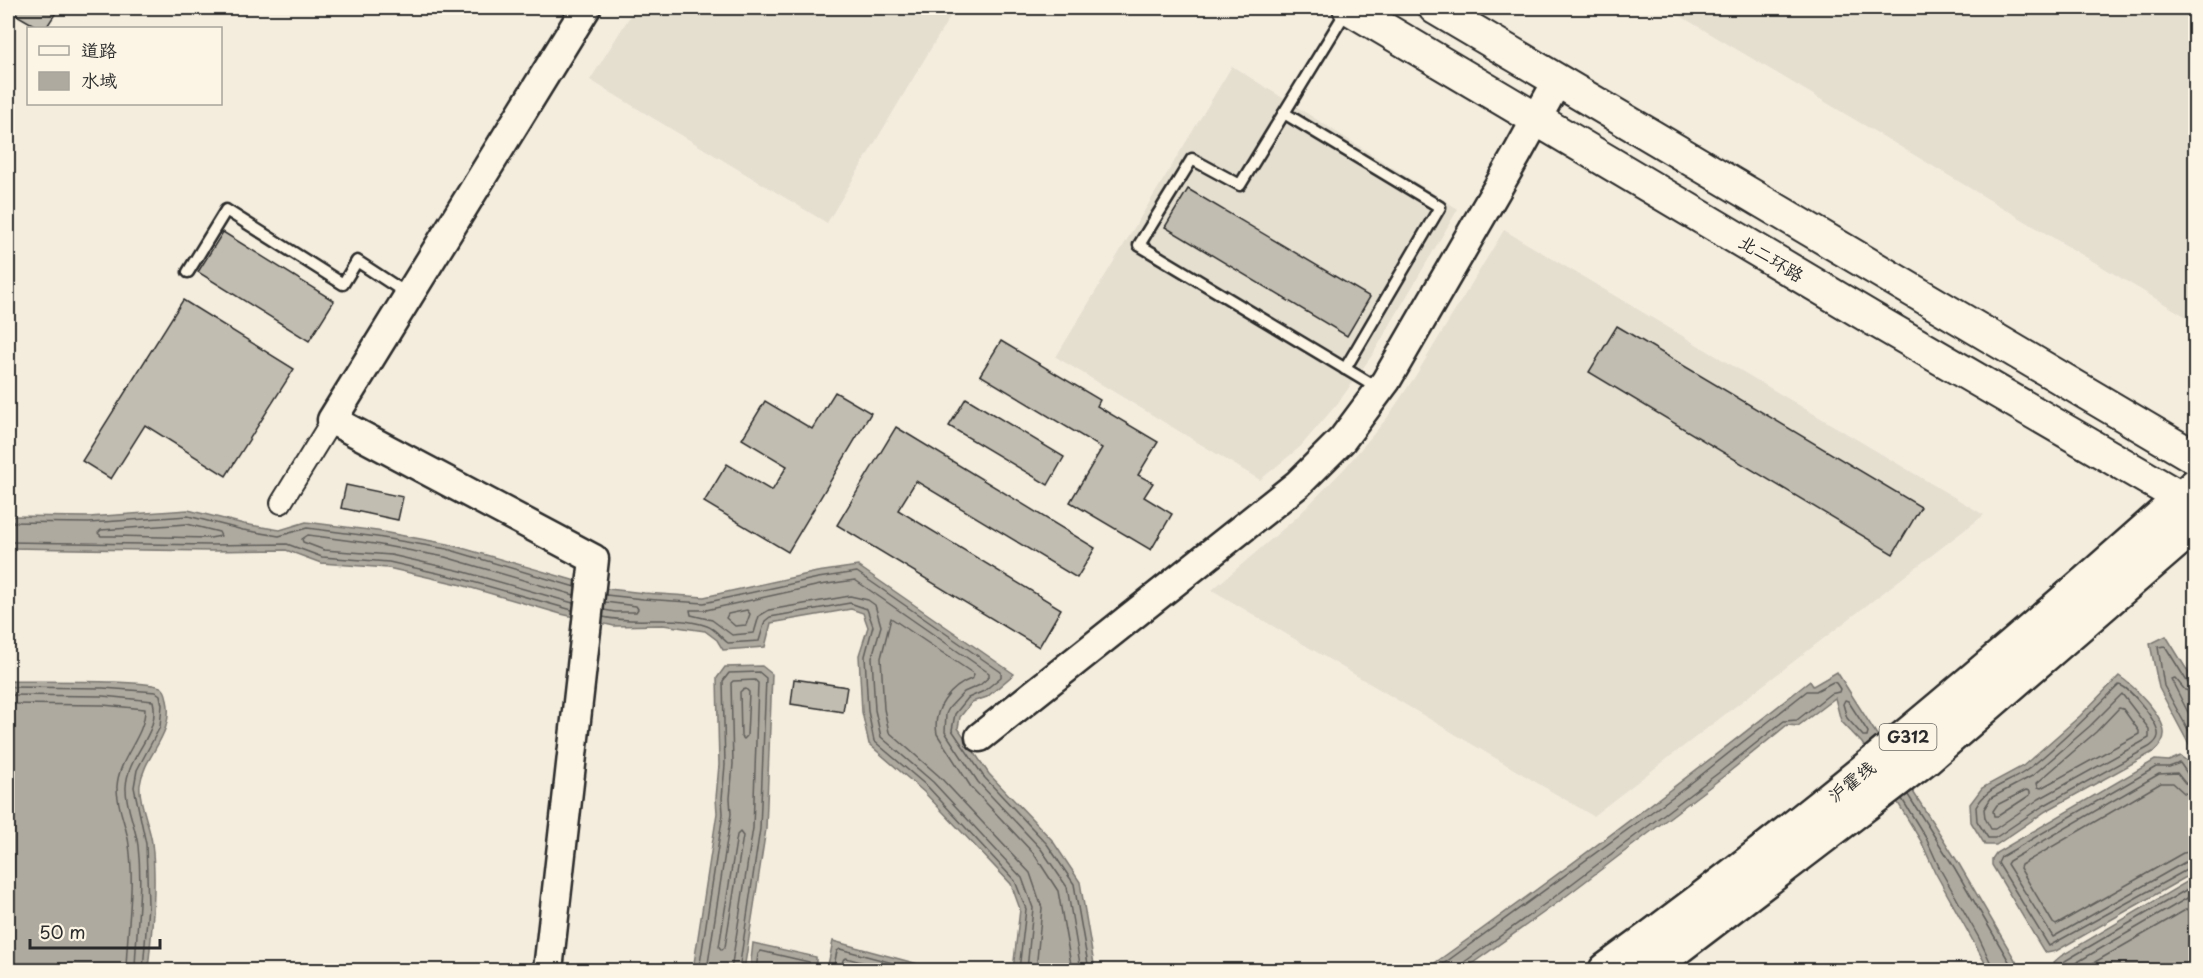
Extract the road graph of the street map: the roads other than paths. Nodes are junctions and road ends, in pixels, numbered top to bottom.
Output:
1 (586, 8) edge
2 (1349, 8) edge
3 (1435, 8) edge
4 (1558, 80) junction
5 (1284, 113) junction
6 (1536, 119) junction
7 (188, 272) dead end
8 (409, 296) junction
9 (1345, 369) junction
10 (1379, 389) junction
11 (332, 420) junction
12 (2196, 458) edge
13 (281, 503) dead end
14 (2192, 504) edge
15 (980, 737) dead end
16 (548, 970) edge
17 (1606, 970) edge
18 (1648, 970) edge

1 - 8 street
2 - 5 lane
2 - 6 main road, 北二环路
3 - 4 main road
4 - 6 street
4 - 12 main road
5 - 9 lane
5 - 9 lane
6 - 10 street
6 - 14 main road, 北二环路
7 - 8 lane
8 - 11 street
9 - 10 lane
10 - 15 street
11 - 13 street
11 - 16 street
14 - 17 highway, 沪霍线 / G312
14 - 18 highway, 沪霍线 / G312

